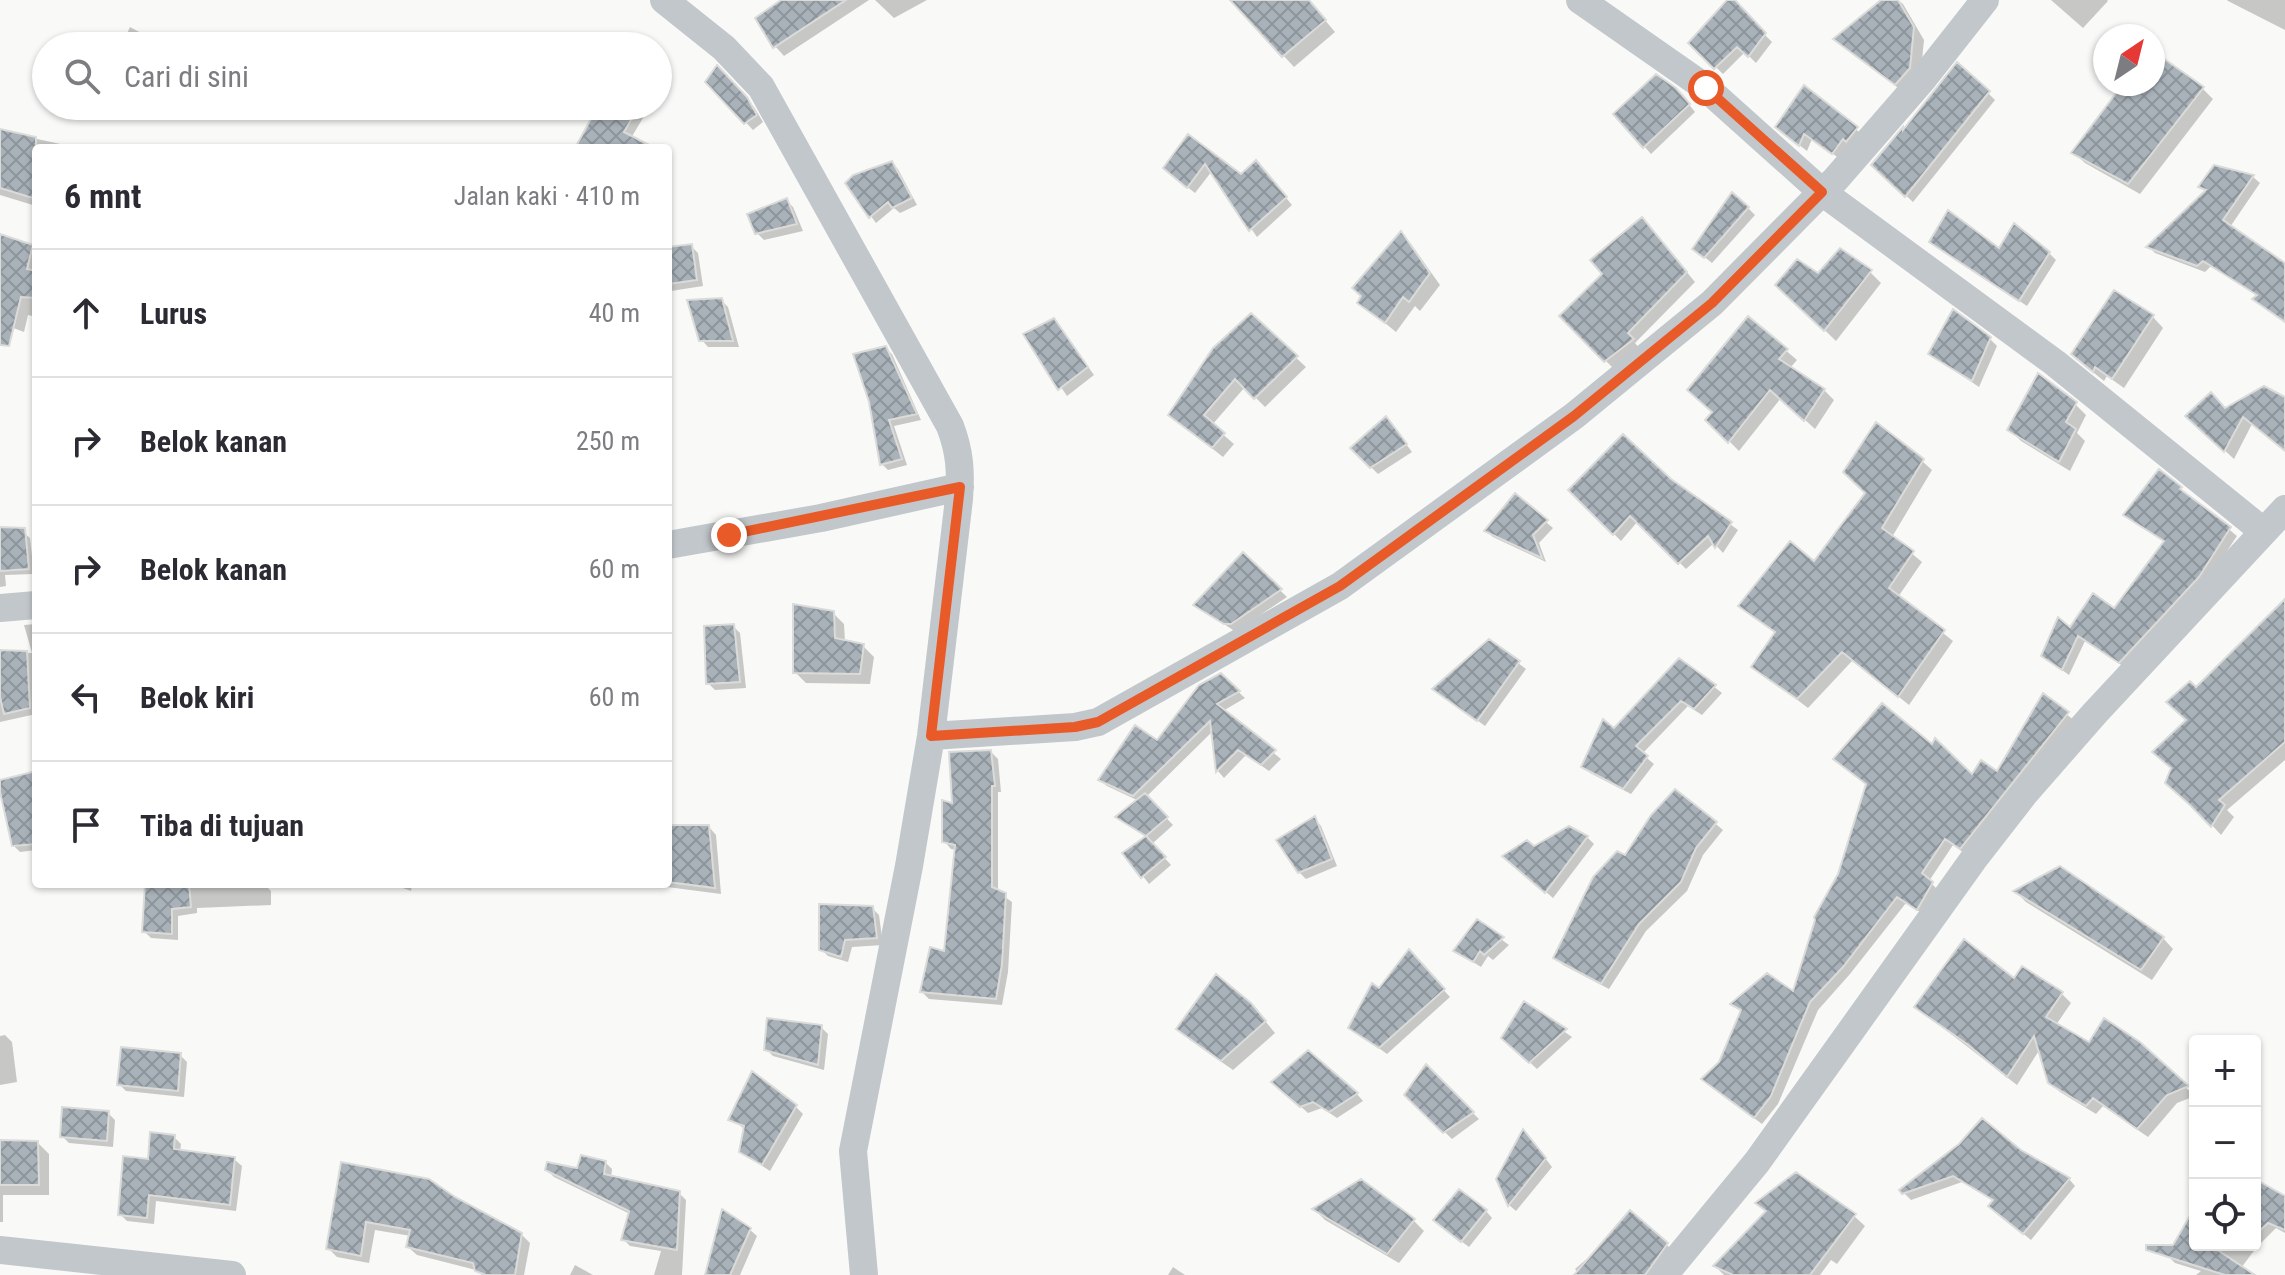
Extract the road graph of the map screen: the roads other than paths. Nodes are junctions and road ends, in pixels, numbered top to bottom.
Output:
1 (664, 0) edge
2 (1580, 0) edge
3 (1985, 0) edge
4 (1822, 192) junction
5 (960, 487) junction
6 (2285, 509) edge
7 (2263, 531) junction
8 (672, 544) edge
9 (32, 605) edge
10 (0, 608) edge
11 (931, 736) junction
12 (0, 1250) edge
13 (232, 1275) edge
14 (864, 1275) edge
15 (1664, 1275) edge

1 - 5 street
2 - 4 street
3 - 4 street
4 - 7 street
4 - 11 street
5 - 8 street
5 - 11 street
6 - 7 street
7 - 15 street
9 - 10 street
11 - 14 street
12 - 13 street

